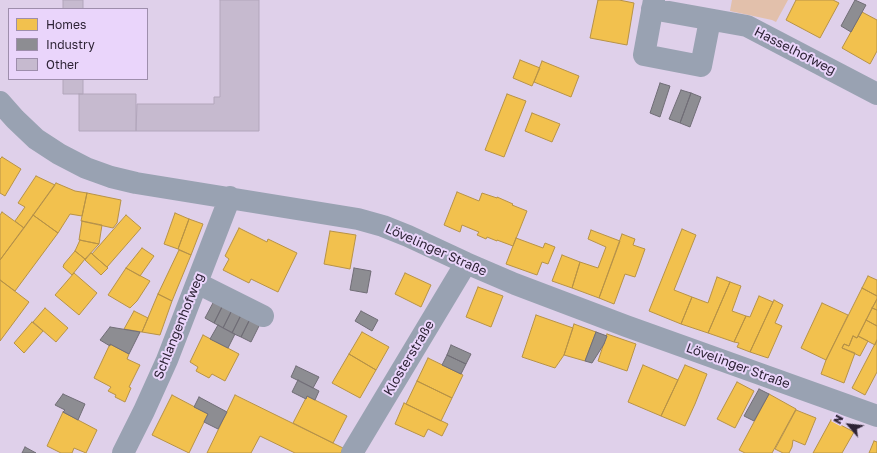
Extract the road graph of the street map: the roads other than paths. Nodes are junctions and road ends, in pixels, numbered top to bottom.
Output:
1 (653, 5) edge
2 (710, 20) junction
3 (877, 94) edge
4 (0, 102) edge
5 (230, 197) junction
6 (466, 263) junction
7 (197, 283) junction
8 (263, 316) dead end
9 (877, 416) edge
10 (123, 453) edge
11 (352, 453) edge

1 - 2 street, Hasselhofweg
1 - 2 street, Hasselhofweg
2 - 3 street, Hasselhofweg
4 - 5 street, Lövelinger Straße
5 - 6 street, Lövelinger Straße
5 - 7 street, Schlangenhofweg
6 - 9 street, Lövelinger Straße
6 - 11 street, Klosterstraße
7 - 8 street
7 - 10 street, Schlangenhofweg

